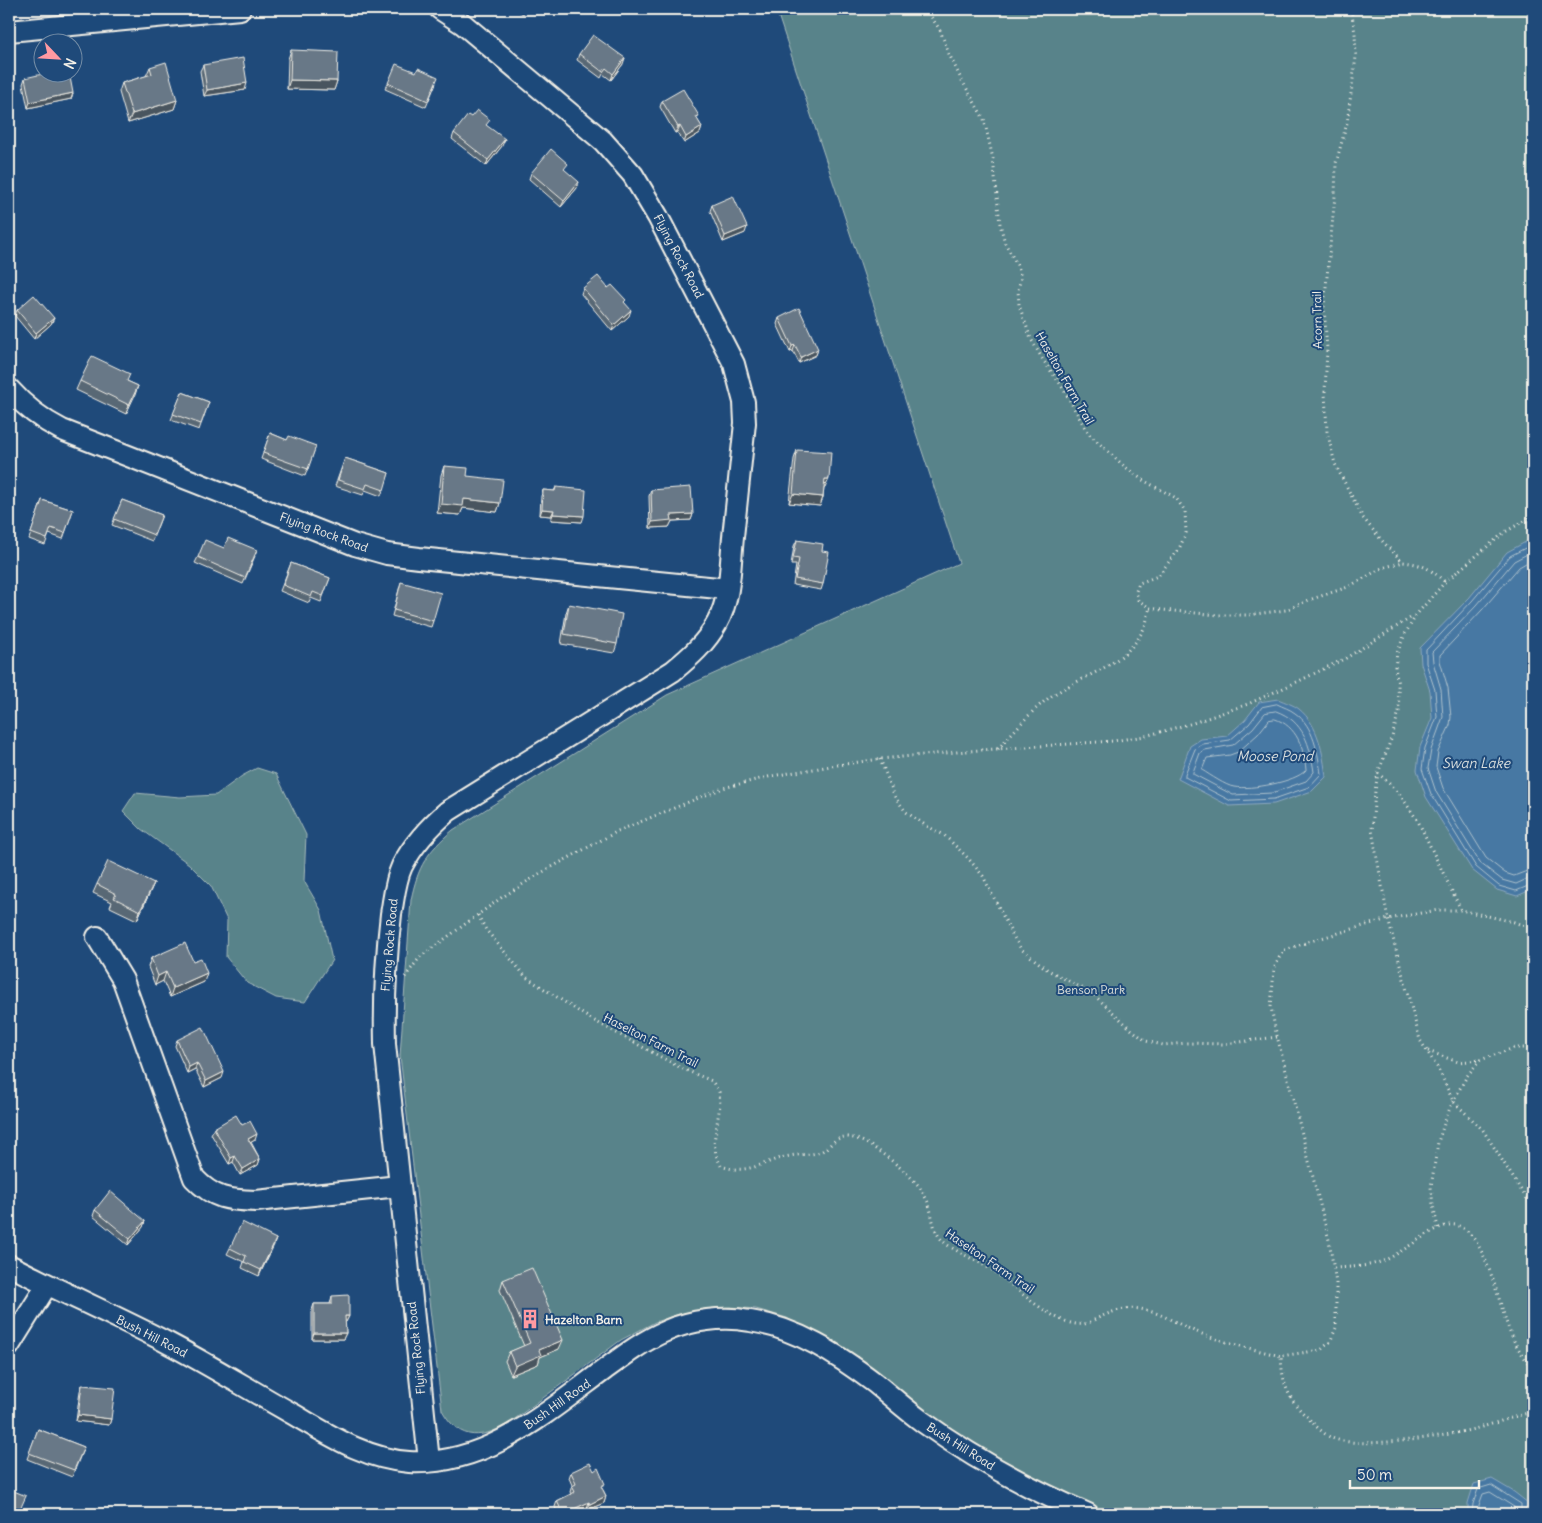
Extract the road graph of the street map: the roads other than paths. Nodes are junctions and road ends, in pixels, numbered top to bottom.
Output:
1 (240, 9) edge
2 (440, 9) edge
3 (180, 12) edge
4 (9, 31) edge
5 (9, 388) edge
6 (728, 589) junction
7 (97, 937) dead end
8 (399, 1186) junction
9 (9, 1265) edge
10 (47, 1285) junction
11 (9, 1346) edge
12 (429, 1461) junction
13 (1088, 1514) edge

1 - 3 street
2 - 6 street, Flying Rock Road
3 - 4 street
5 - 6 street, Flying Rock Road
6 - 8 street, Flying Rock Road
7 - 8 street
8 - 12 street, Flying Rock Road
9 - 10 street, Bush Hill Road
10 - 11 street
10 - 12 street, Bush Hill Road
12 - 13 street, Bush Hill Road

